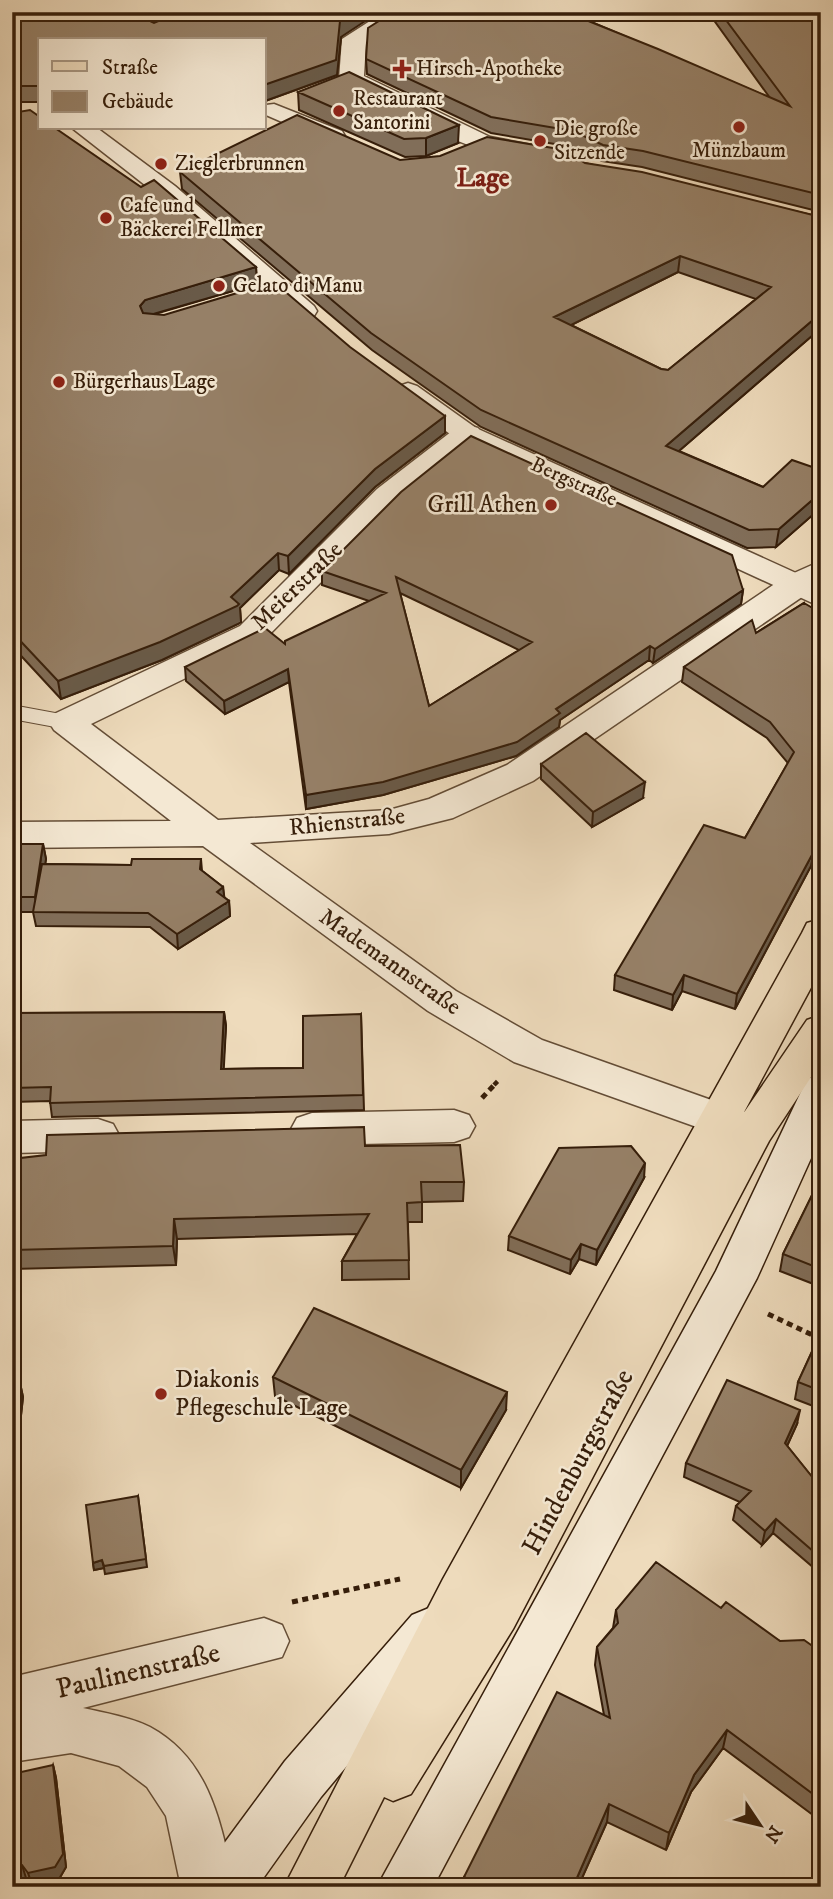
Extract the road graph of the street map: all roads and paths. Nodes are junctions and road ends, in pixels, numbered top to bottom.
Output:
1 (395, 17) edge
2 (270, 117) edge
3 (86, 130) edge
4 (483, 143) junction
5 (353, 145) edge
6 (546, 154) edge
7 (452, 156) edge
8 (186, 175) edge
9 (161, 187) junction
10 (277, 288) junction
11 (250, 296) edge
12 (319, 323) edge
13 (393, 380) edge
14 (467, 434) junction
15 (813, 584) edge
16 (12, 712) edge
17 (66, 722) junction
18 (211, 833) junction
19 (12, 835) edge
20 (821, 933) edge
21 (821, 1030) edge
22 (528, 1051) junction
23 (821, 1090) edge
24 (736, 1124) junction
25 (454, 1126) joint
26 (275, 1130) edge
27 (136, 1134) edge
28 (12, 1137) edge
29 (763, 1311) dead end
30 (821, 1339) edge
31 (400, 1579) dead end
32 (460, 1595) junction
33 (264, 1641) joint
34 (12, 1701) edge
35 (12, 1738) edge
36 (208, 1887) edge
37 (225, 1887) edge
38 (311, 1887) edge
39 (322, 1887) edge
40 (404, 1887) edge

1 - 4 street
2 - 5 street
3 - 9 street
4 - 6 street
4 - 7 street
8 - 9 street
9 - 10 street
10 - 11 street
10 - 12 street
13 - 14 street, Bergstraße
14 - 15 street, Bergstraße
14 - 17 street, Meierstraße
15 - 18 street, Rhienstraße
16 - 17 lane
17 - 18 street, Mademannstraße
18 - 19 street, Rhienstraße
18 - 22 street, Mademannstraße
20 - 24 main road, Hindenburgstraße
21 - 24 main road, Hindenburgstraße
22 - 24 street, Mademannstraße
22 - 25 path
23 - 40 street, Hindenburgstraße
24 - 32 main road, Hindenburgstraße
24 - 39 main road, Hindenburgstraße
25 - 26 street
27 - 28 street
29 - 30 path
31 - 33 path
32 - 37 street, Hindenburgstraße
32 - 38 main road, Hindenburgstraße
33 - 34 street, Paulinenstraße
35 - 36 street, Paulinenstraße

